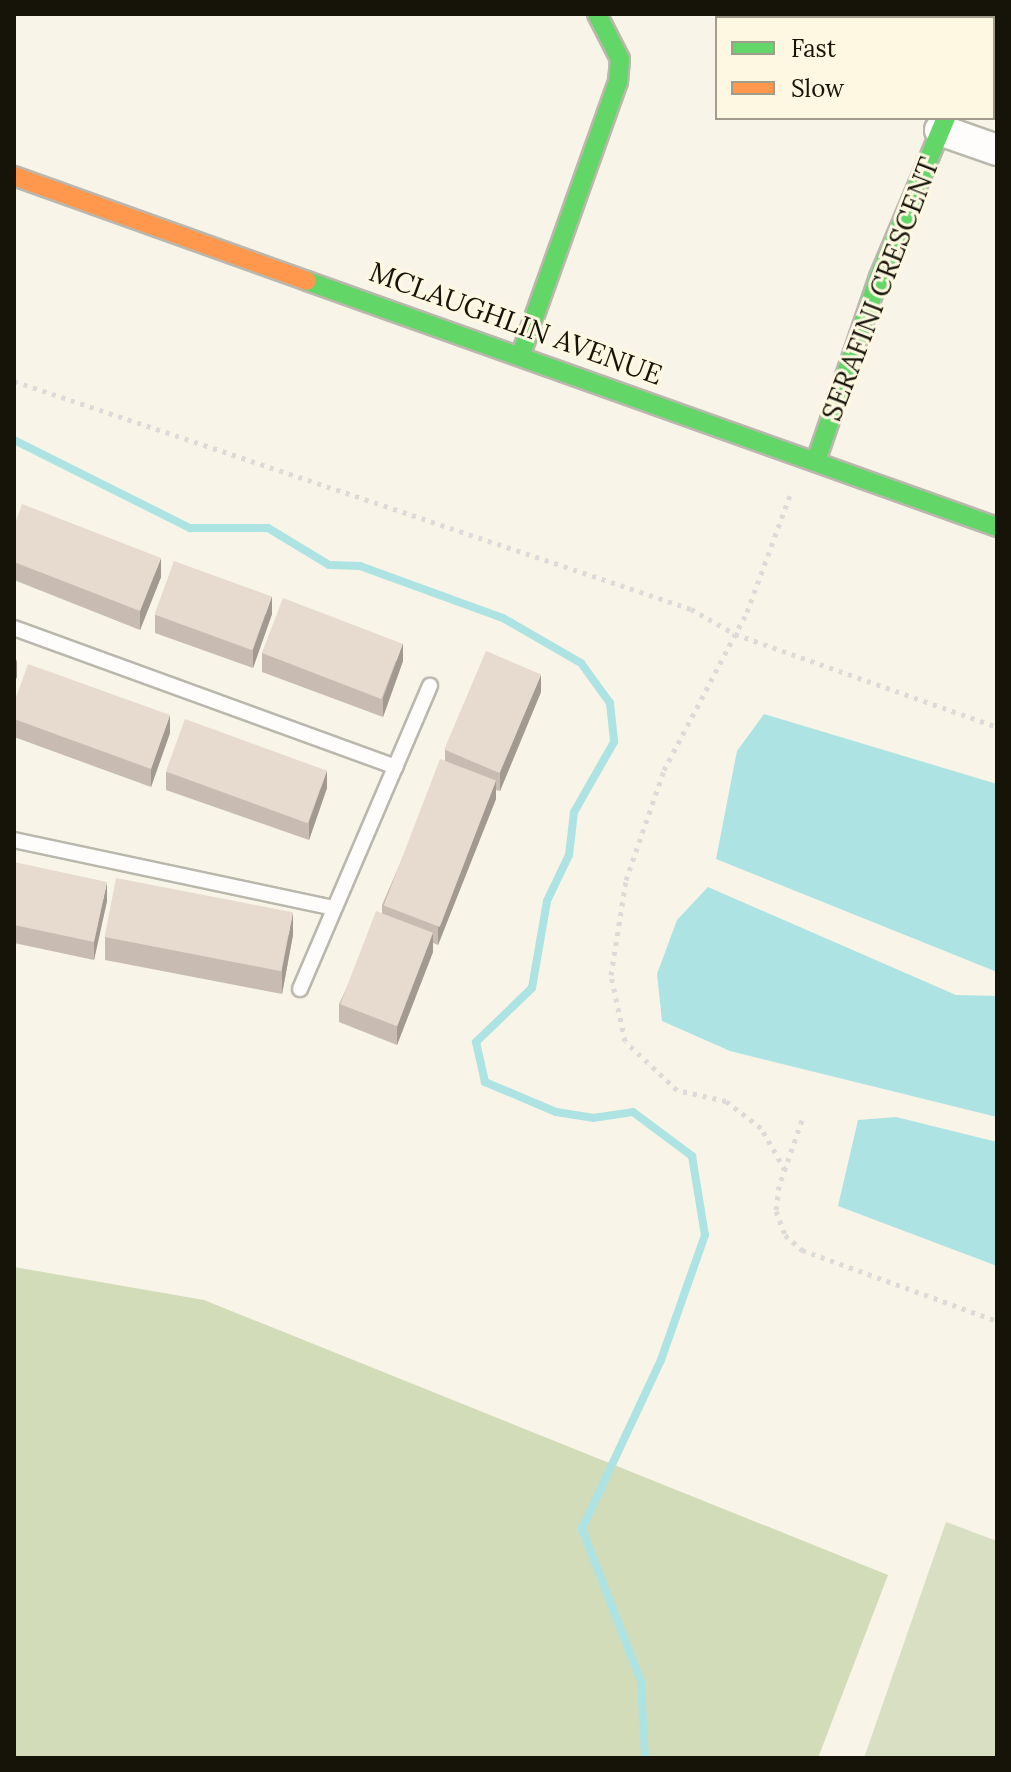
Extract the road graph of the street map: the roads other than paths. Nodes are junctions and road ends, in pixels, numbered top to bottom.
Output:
1 (597, 14) edge
2 (943, 124) edge
3 (997, 150) edge
4 (14, 176) edge
5 (521, 354) junction
6 (810, 459) junction
7 (997, 527) edge
8 (14, 628) edge
9 (430, 686) dead end
10 (395, 767) junction
11 (14, 840) edge
12 (333, 908) junction
13 (300, 989) dead end

1 - 5 street
2 - 3 street
2 - 6 street, SERAFINI CRESCENT
4 - 5 street, MCLAUGHLIN AVENUE
5 - 6 street, MCLAUGHLIN AVENUE
6 - 7 street, MCLAUGHLIN AVENUE
8 - 10 lane
9 - 10 lane
10 - 12 lane
11 - 12 lane
12 - 13 lane

